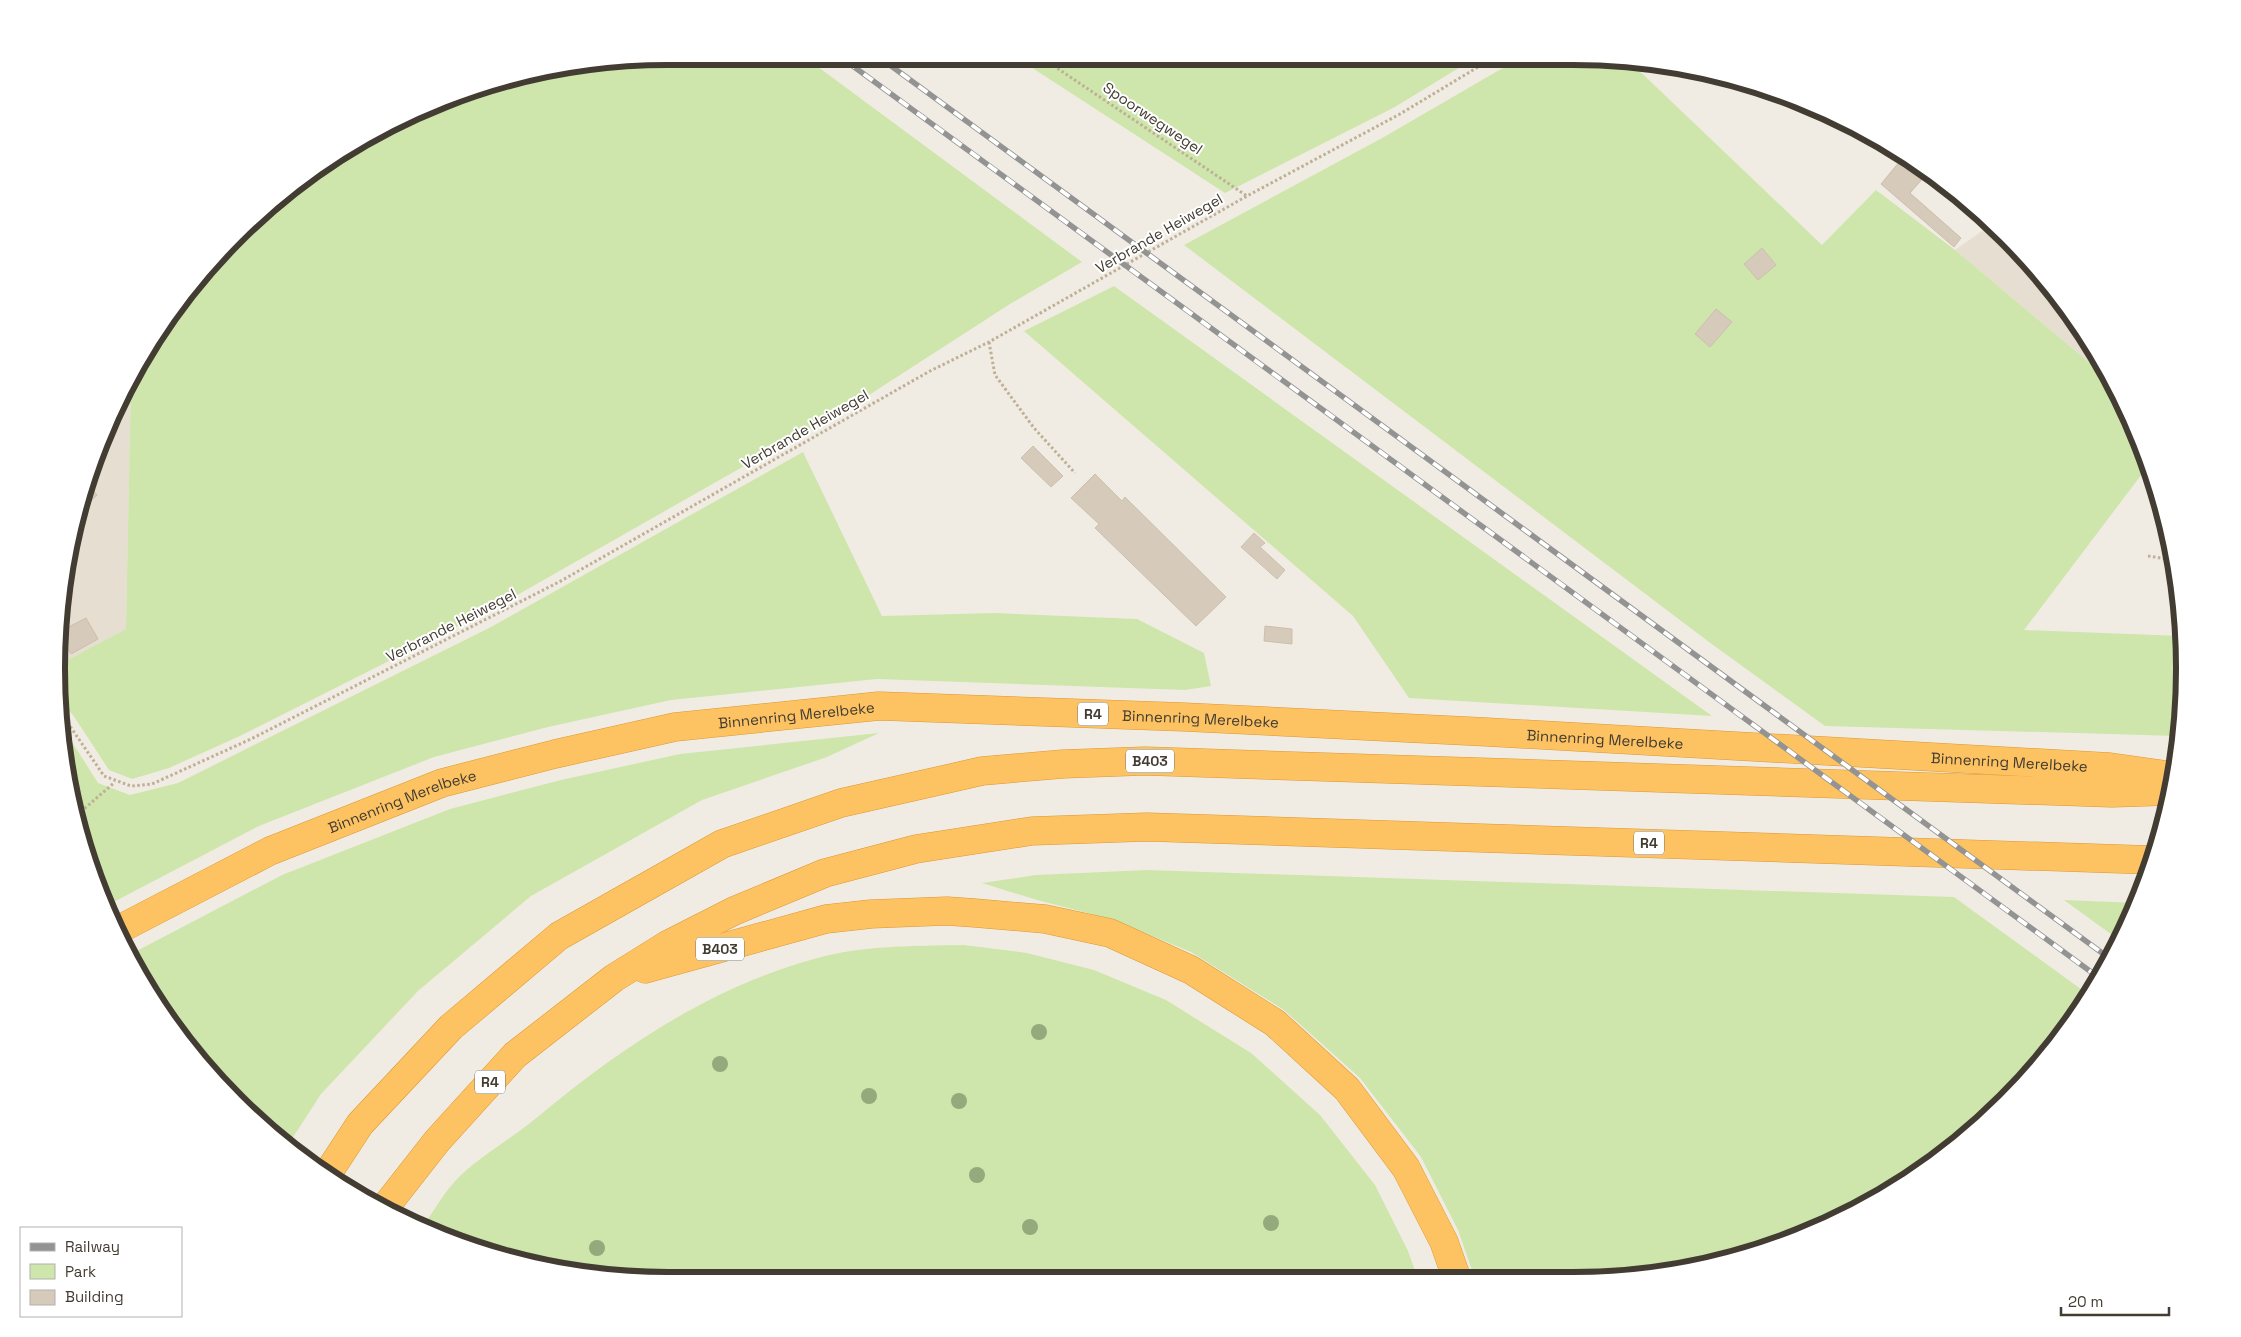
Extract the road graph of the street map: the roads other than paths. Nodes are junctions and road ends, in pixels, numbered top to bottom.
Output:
1 (2166, 775) edge
2 (2163, 791) edge
3 (2145, 860) edge
4 (124, 928) edge
5 (614, 978) junction
6 (331, 1168) edge
7 (389, 1203) edge
8 (1455, 1272) edge

1 - 4 highway, Binnenring Merelbeke / R4
2 - 6 highway, B403
3 - 5 highway, R4
5 - 7 highway, R4
5 - 8 highway, B403

